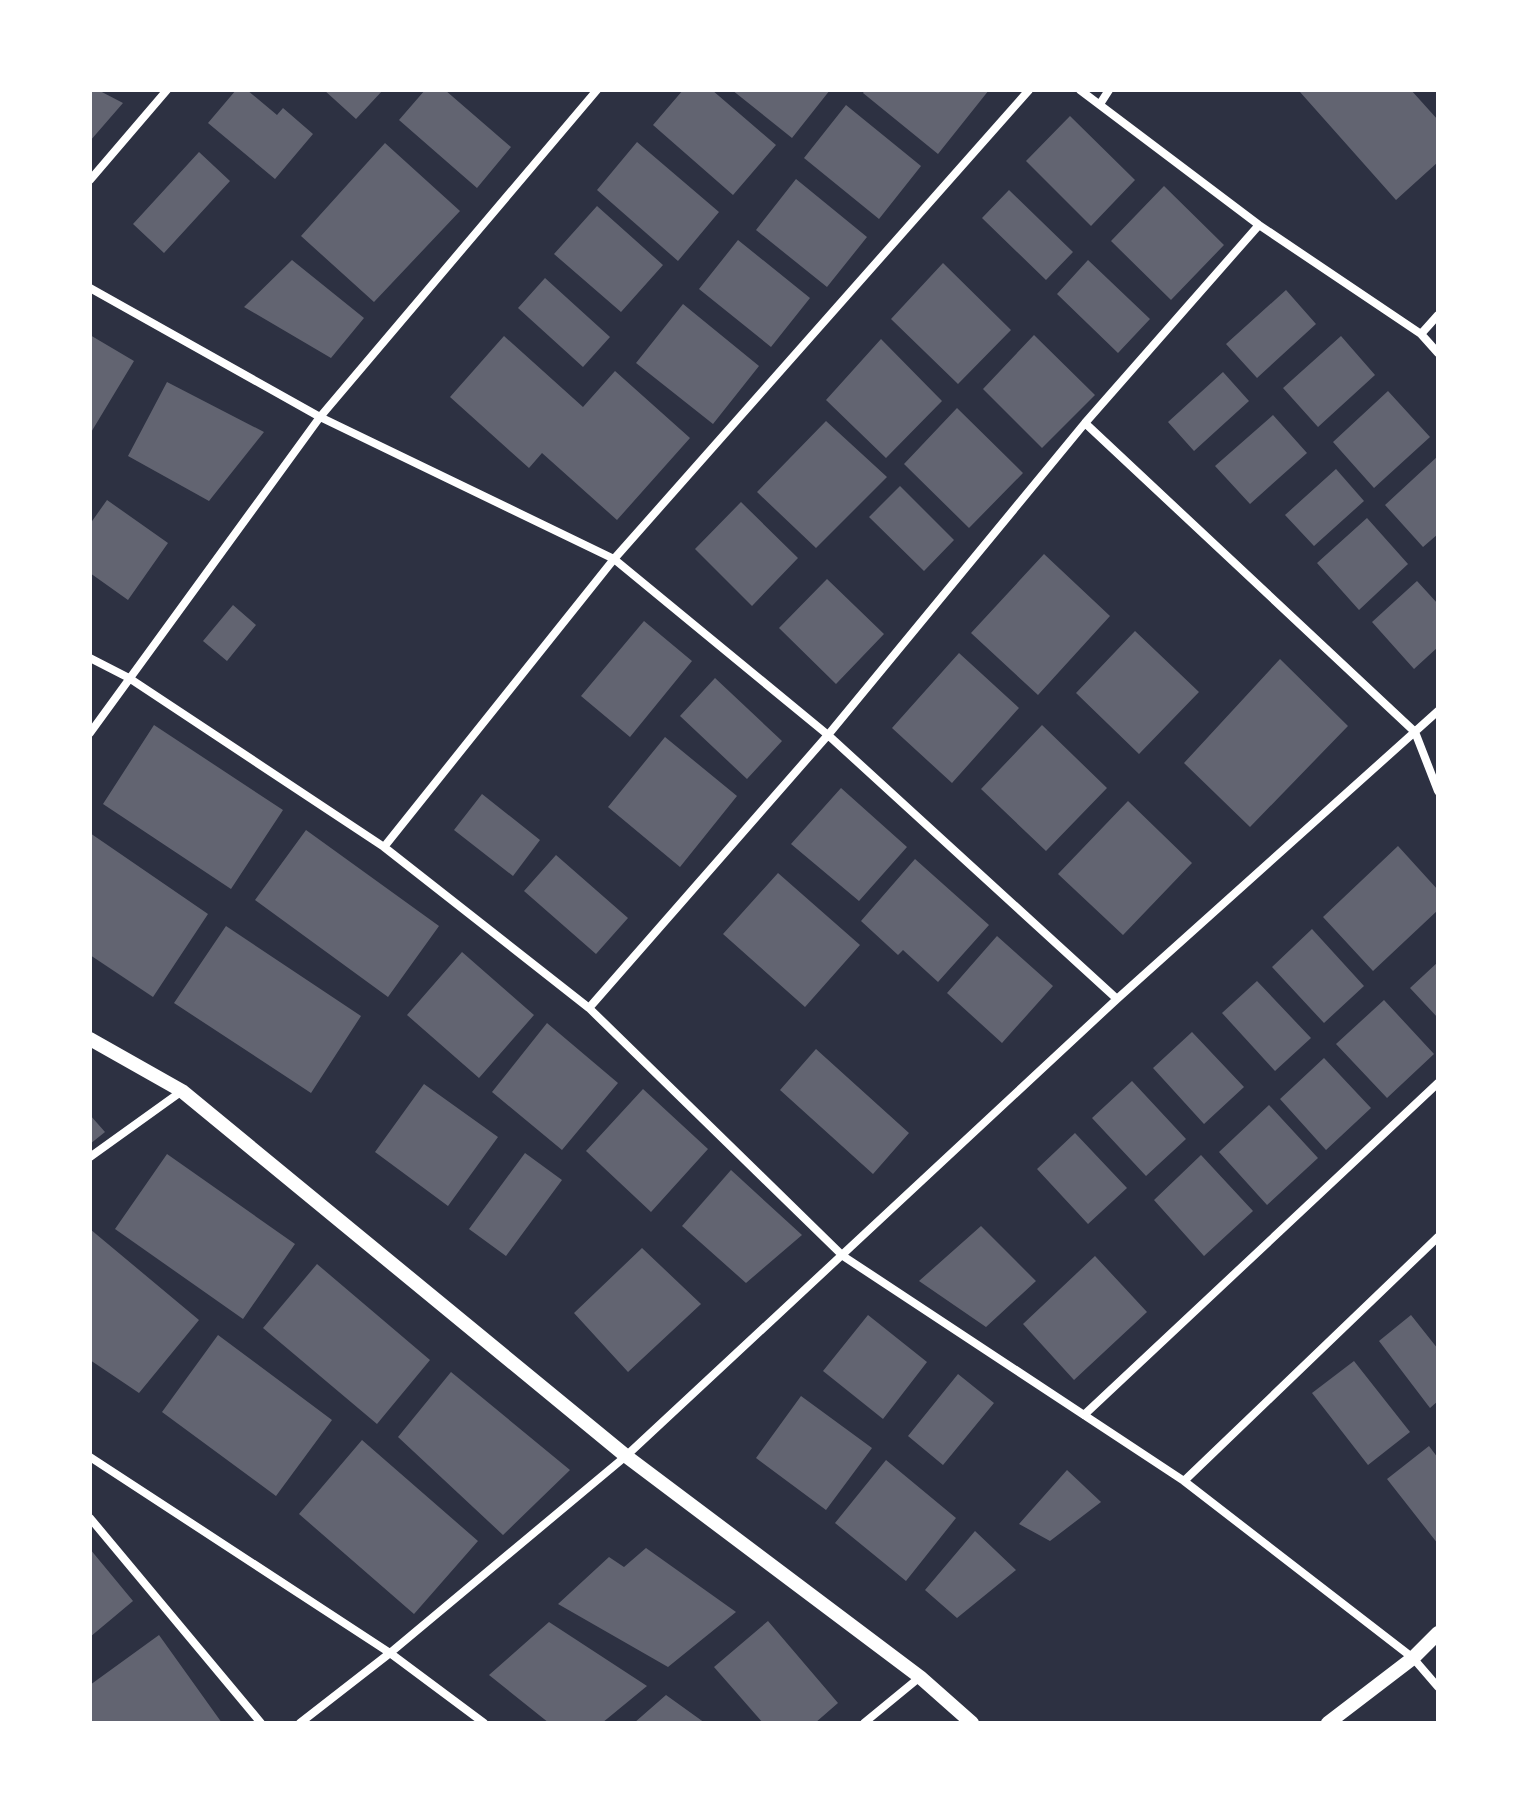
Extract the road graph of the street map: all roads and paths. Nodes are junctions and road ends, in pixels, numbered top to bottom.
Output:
1 (167, 90) edge
2 (597, 90) edge
3 (1029, 90) edge
4 (1080, 90) edge
5 (1109, 90) edge
6 (1100, 104) junction
7 (90, 180) edge
8 (1259, 225) junction
9 (90, 288) edge
10 (1438, 315) edge
11 (1421, 334) junction
12 (1438, 353) edge
13 (320, 417) junction
14 (1085, 423) junction
15 (614, 559) junction
16 (90, 658) edge
17 (129, 678) junction
18 (1438, 711) edge
19 (1415, 732) junction
20 (90, 733) edge
21 (828, 735) junction
22 (1438, 791) edge
23 (384, 847) junction
24 (1117, 999) junction
25 (589, 1008) junction
26 (90, 1039) edge
27 (1438, 1083) edge
28 (182, 1091) junction
29 (90, 1157) edge
30 (1438, 1237) edge
31 (843, 1256) junction
32 (1084, 1415) junction
33 (626, 1456) junction
34 (90, 1457) edge
35 (1184, 1481) junction
36 (90, 1518) edge
37 (1438, 1633) edge
38 (390, 1653) junction
39 (1413, 1658) junction
40 (920, 1677) junction
41 (1438, 1687) edge
42 (261, 1723) edge
43 (300, 1723) edge
44 (484, 1723) edge
45 (864, 1723) edge
46 (972, 1723) edge
47 (1328, 1723) edge

1 - 7 street
2 - 13 street
3 - 15 street
4 - 6 street
5 - 6 street
6 - 8 street
8 - 11 street
8 - 14 street
9 - 13 street
10 - 11 street
11 - 12 street
13 - 15 street
13 - 17 street
14 - 19 street
14 - 21 street
15 - 21 street
15 - 23 street
16 - 17 street
17 - 20 street
17 - 23 street
18 - 19 street
19 - 22 street
19 - 24 street
21 - 24 street
21 - 25 street
23 - 25 street
24 - 31 street
25 - 31 street
26 - 28 street
27 - 32 street
28 - 29 street
28 - 33 street
30 - 35 street
31 - 32 street
31 - 33 street
32 - 35 street
33 - 38 street
33 - 40 street
34 - 38 street
35 - 39 street
36 - 42 street
37 - 39 street
38 - 43 street
38 - 44 street
39 - 41 street
39 - 47 street
40 - 45 street
40 - 46 street

